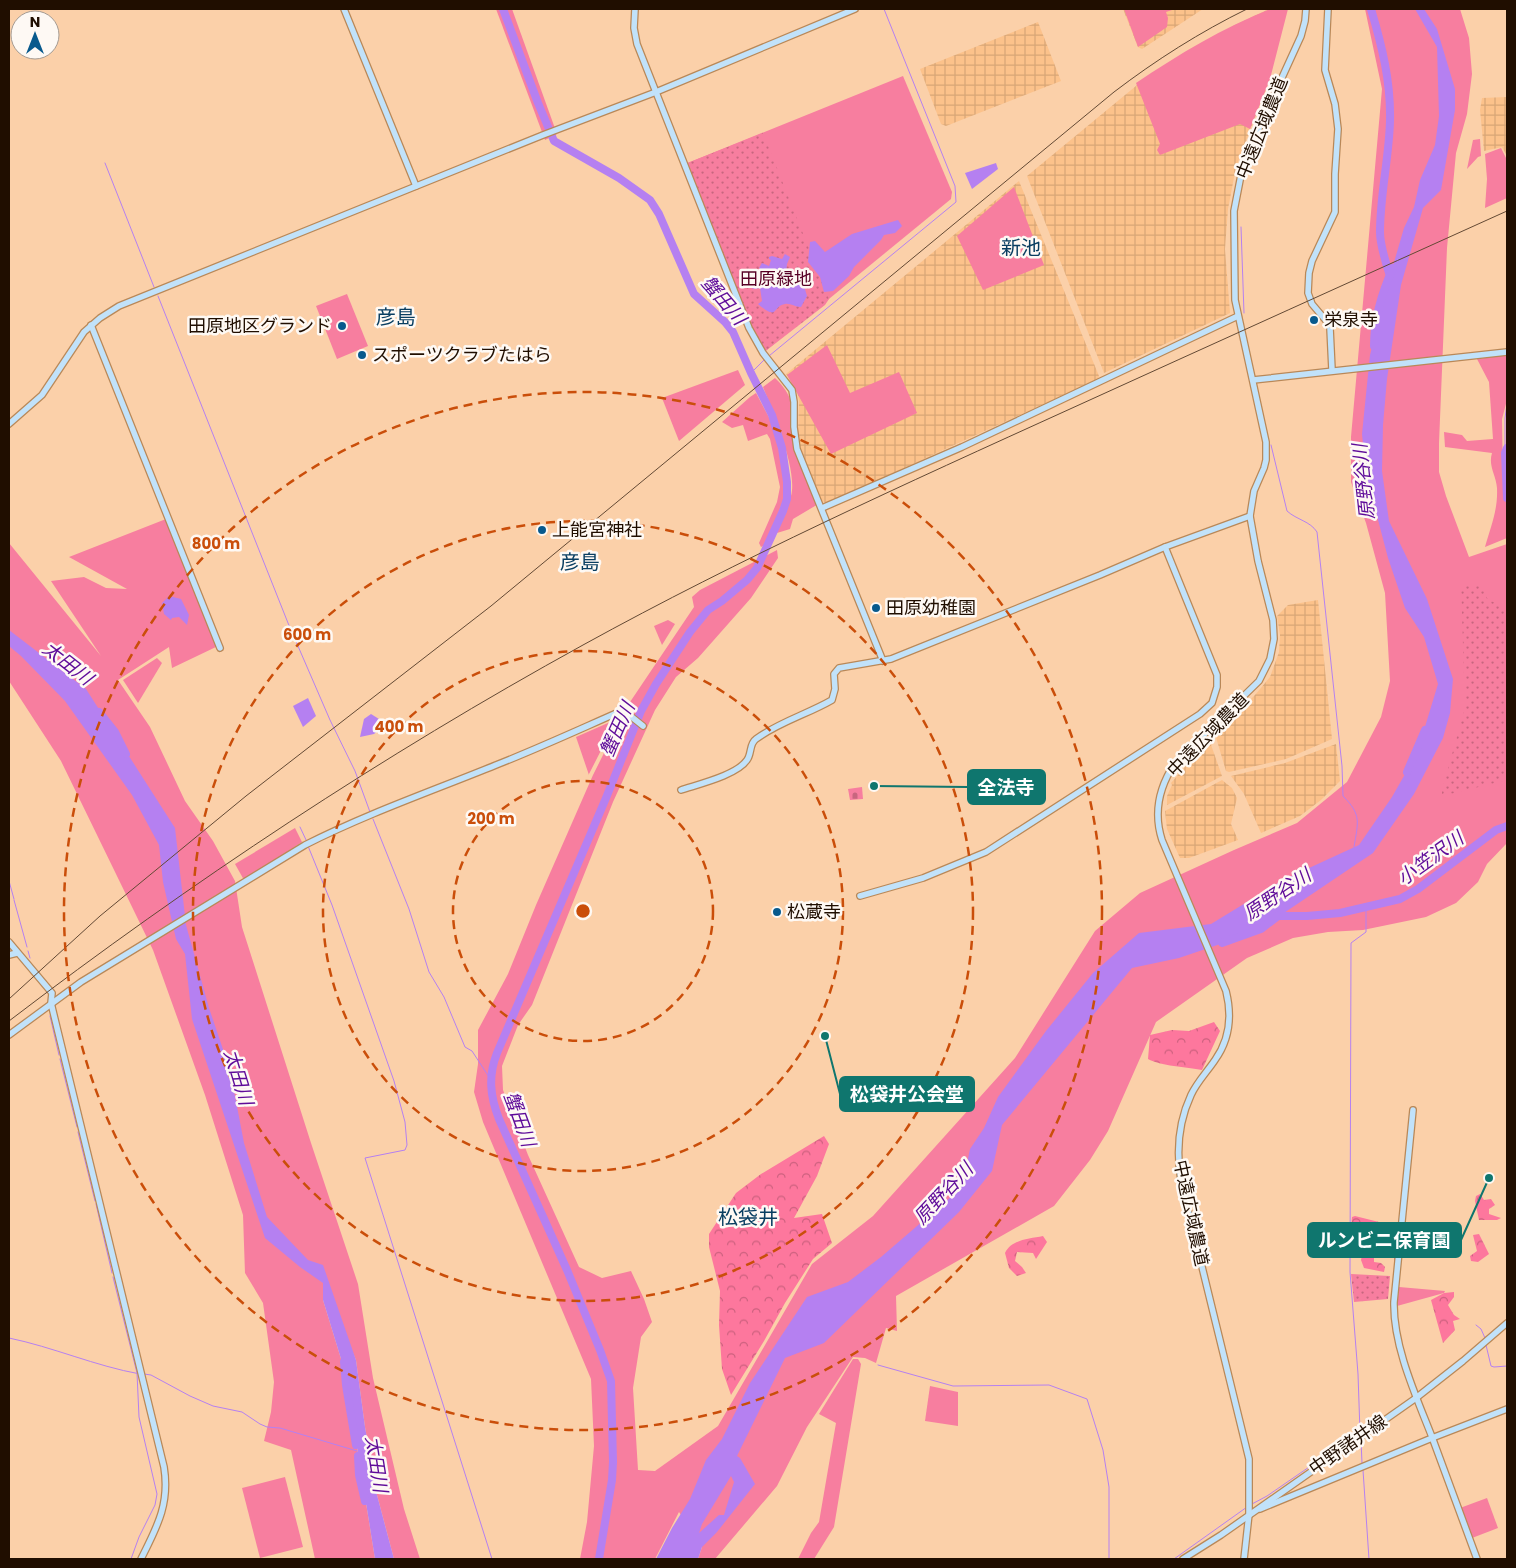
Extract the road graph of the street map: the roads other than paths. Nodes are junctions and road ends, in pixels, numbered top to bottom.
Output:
1 (344, 9) edge
2 (635, 9) edge
3 (855, 9) edge
4 (1306, 9) edge
5 (1328, 9) edge
6 (656, 92) junction
7 (416, 186) junction
8 (1238, 316) junction
9 (91, 325) junction
10 (1507, 352) edge
11 (1332, 370) junction
12 (1253, 380) junction
13 (9, 424) edge
14 (822, 508) junction
15 (1250, 516) junction
16 (1165, 547) junction
17 (220, 648) dead end
18 (883, 661) junction
19 (643, 726) dead end
20 (681, 790) dead end
21 (860, 896) dead end
22 (9, 942) edge
23 (17, 953) junction
24 (9, 956) edge
25 (52, 993) junction
26 (65, 994) junction
27 (51, 1003) junction
28 (9, 1035) edge
29 (1413, 1110) dead end
30 (1507, 1322) edge
31 (1416, 1398) junction
32 (1507, 1409) edge
33 (1432, 1438) junction
34 (1249, 1514) junction
35 (141, 1559) edge
36 (1183, 1559) edge
37 (1244, 1559) edge
38 (1477, 1559) edge

1 - 7 street
2 - 6 street
3 - 6 street
4 - 8 street, 中遠広域農道
5 - 11 street
6 - 7 street
6 - 14 street
7 - 9 street
8 - 12 street, 中遠広域農道
8 - 14 street
9 - 13 street
9 - 17 street
10 - 11 street
11 - 12 street
12 - 15 street, 中遠広域農道
14 - 18 street
15 - 16 street
15 - 34 street, 中遠広域農道
16 - 18 street
16 - 21 street
18 - 20 street
19 - 26 street
22 - 23 street
23 - 24 street
23 - 25 street
25 - 26 street
25 - 27 street
26 - 27 street
27 - 28 street
27 - 35 street
29 - 31 street
30 - 31 street, 中野諸井線
31 - 33 street
31 - 34 street, 中野諸井線
32 - 33 street
33 - 34 street
33 - 38 street
34 - 36 street, 中野諸井線
34 - 37 street, 中遠広域農道

